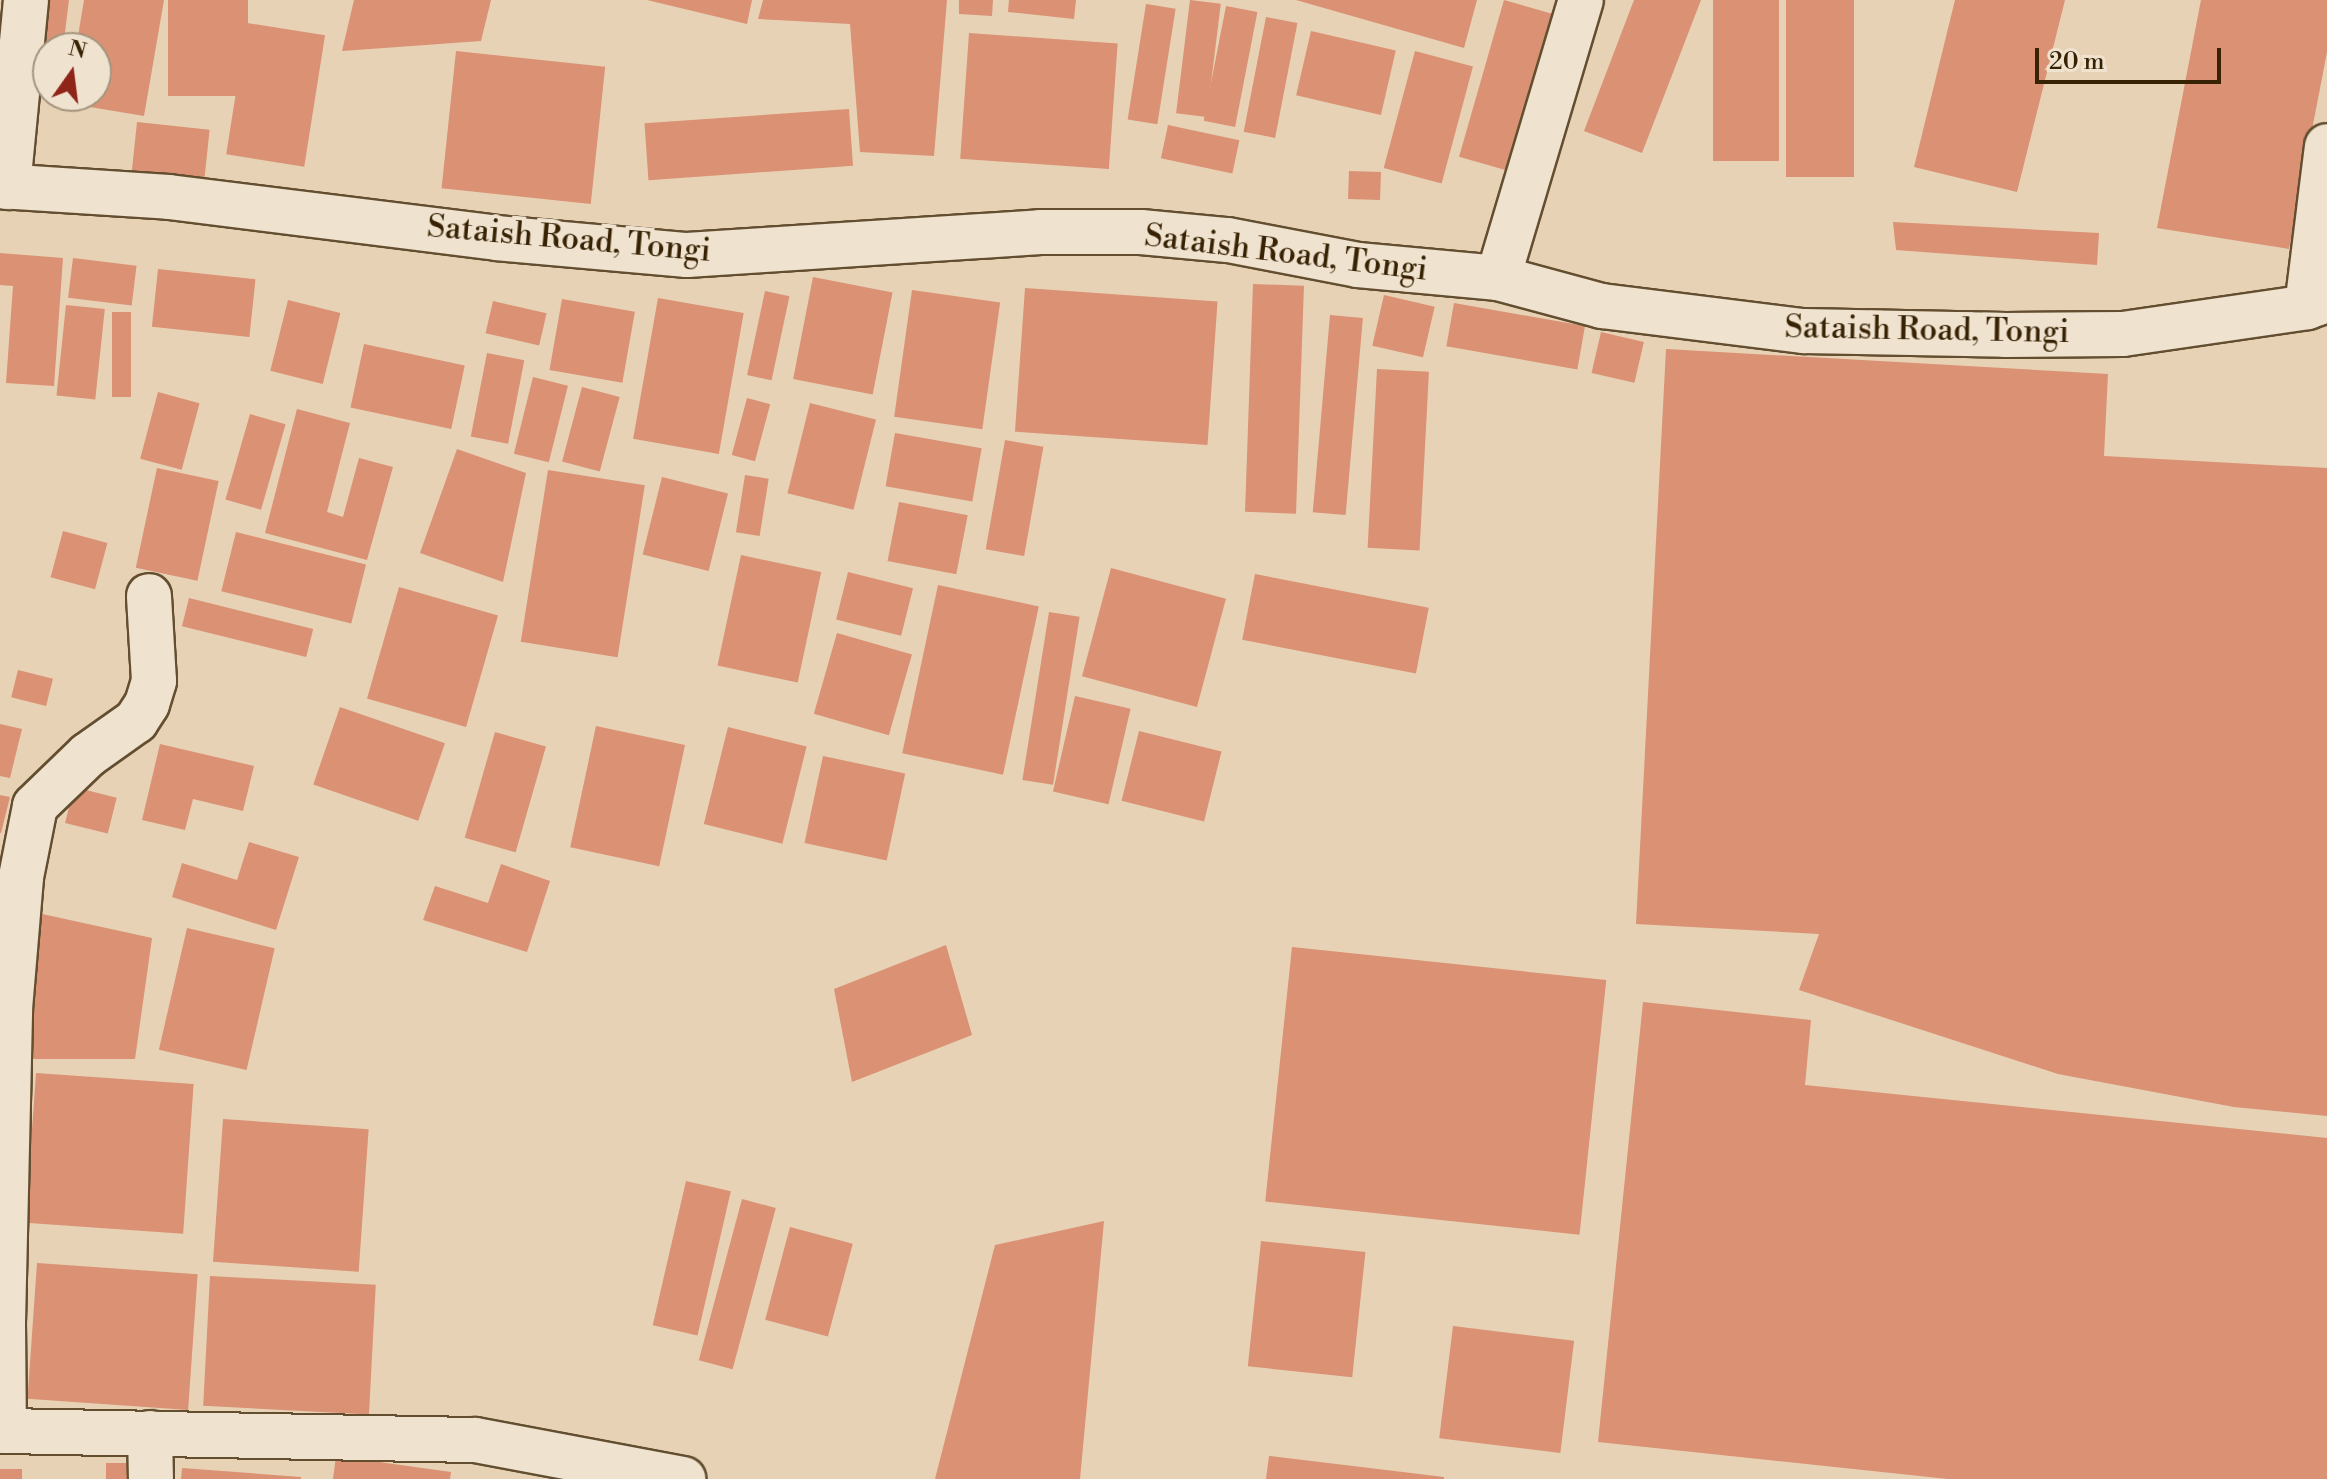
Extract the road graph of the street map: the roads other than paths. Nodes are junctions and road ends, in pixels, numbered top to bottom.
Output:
1 (26, 0) edge
2 (1581, 0) edge
3 (2327, 146) edge
4 (4, 186) edge
5 (1498, 278) junction
6 (2317, 304) edge
7 (149, 596) dead end
8 (2, 1323) edge
9 (150, 1433) junction
10 (151, 1479) edge
11 (683, 1479) edge

1 - 4 street
2 - 5 street
3 - 6 street
4 - 5 street, Sataish Road, Tongi
5 - 6 street, Sataish Road, Tongi
7 - 8 street
8 - 9 street
9 - 10 street
9 - 11 street

